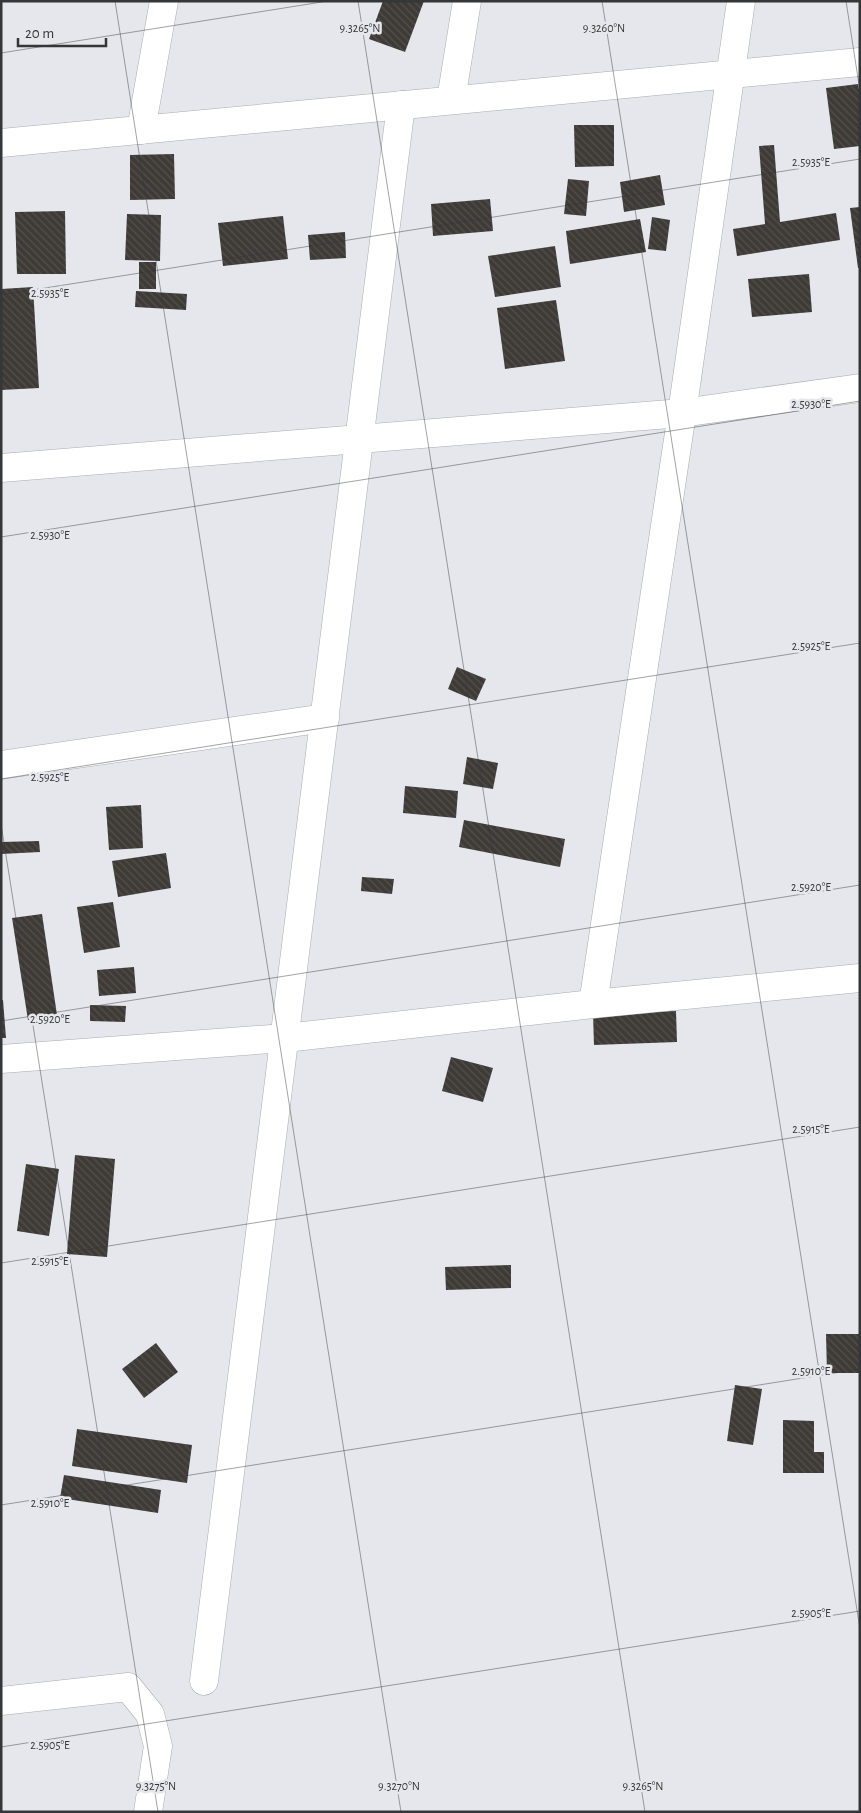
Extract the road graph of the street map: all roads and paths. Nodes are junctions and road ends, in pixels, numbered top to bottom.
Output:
1 (164, 1) edge
2 (467, 1) edge
3 (741, 1) edge
4 (860, 62) edge
5 (730, 74) junction
6 (451, 100) junction
7 (401, 105) junction
8 (141, 130) junction
9 (1, 143) edge
10 (860, 388) edge
11 (682, 413) junction
12 (360, 438) junction
13 (1, 468) edge
14 (325, 718) junction
15 (1, 765) edge
16 (860, 978) edge
17 (592, 1004) junction
18 (285, 1038) junction
19 (1, 1059) edge
20 (204, 1681) dead end
21 (1, 1701) edge
22 (148, 1812) edge

1 - 8 street
2 - 6 street
3 - 5 street
4 - 5 street
5 - 6 street
5 - 11 street
6 - 7 street
7 - 8 street
7 - 12 street
8 - 9 street
10 - 11 street
11 - 12 street
11 - 17 street
12 - 13 street
12 - 14 street
14 - 15 street
14 - 18 street
16 - 17 street
17 - 18 street
18 - 19 street
18 - 20 street
21 - 22 street

